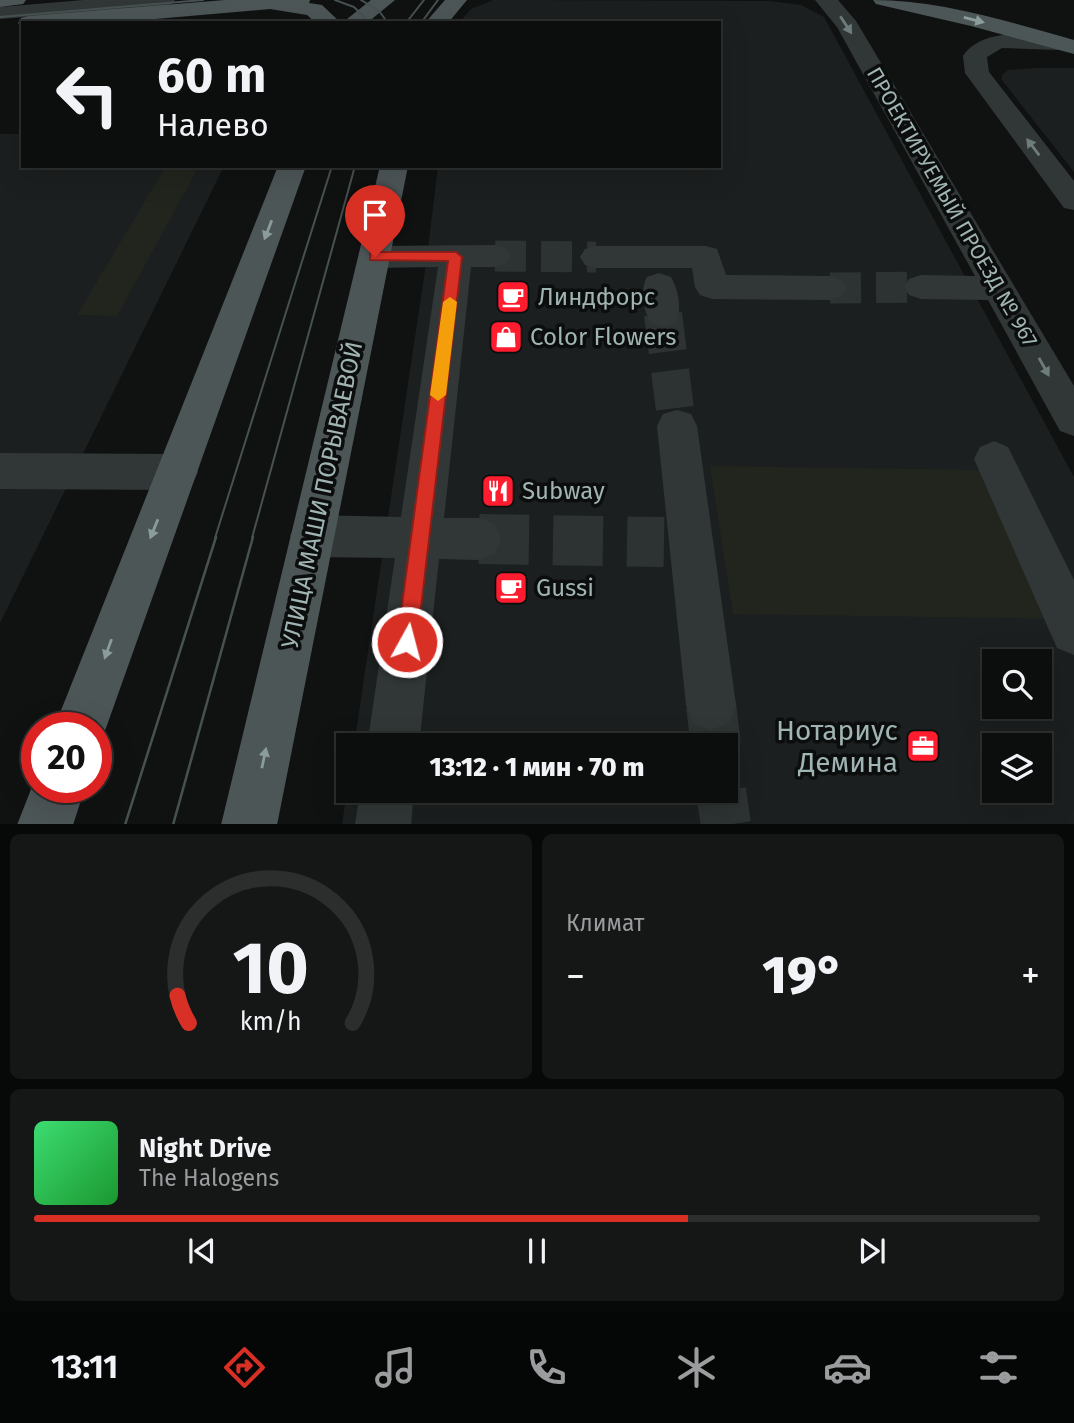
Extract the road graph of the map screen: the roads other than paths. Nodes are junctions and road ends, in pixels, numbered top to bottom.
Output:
1 (16, 0) edge
2 (165, 0) edge
3 (300, 0) edge
4 (385, 0) edge
5 (457, 0) edge
6 (825, 0) edge
7 (883, 0) edge
8 (0, 1) edge
9 (267, 3) junction
10 (0, 13) edge
11 (53, 21) edge
12 (328, 21) edge
13 (356, 21) edge
14 (438, 21) edge
15 (21, 23) edge
16 (0, 25) edge
17 (1066, 45) edge
18 (291, 168) edge
19 (394, 168) edge
20 (1074, 201) edge
21 (375, 257) junction
22 (596, 257) tunnel mouth
23 (921, 287) tunnel mouth
24 (830, 288) tunnel mouth
25 (1000, 288) junction
26 (1074, 420) edge
27 (677, 426) tunnel mouth
28 (994, 459) dead end
29 (0, 471) edge
30 (177, 472) junction
31 (312, 536) junction
32 (420, 538) junction
33 (479, 539) tunnel mouth
34 (1074, 631) edge
35 (711, 705) tunnel mouth
36 (86, 712) edge
37 (395, 733) edge
38 (53, 803) edge
39 (386, 803) edge
40 (45, 824) edge
41 (249, 824) edge
42 (383, 824) edge

1 - 8 main road
2 - 10 street
3 - 9 main road
4 - 13 main road
5 - 14 main road
6 -> 25 street, ПРОЕКТИРУЕМЫЙ ПРОЕЗД № 967
7 -> 17 main road
9 - 11 main road
9 - 12 main road
15 - 16 main road
20 -> 17 street
18 -> 30 main road
19 - 21 main road, УЛИЦА МАШИ ПОРЫВАЕВОЙ
21 - 31 main road, УЛИЦА МАШИ ПОРЫВАЕВОЙ
21 - 32 street
22 - 24 street
23 - 25 street
25 -> 26 street, ПРОЕКТИРУЕМЫЙ ПРОЕЗД № 967
27 - 35 street
28 - 34 street
29 - 30 street
30 -> 36 main road
31 - 32 street
41 -> 31 main road, УЛИЦА МАШИ ПОРЫВАЕВОЙ
32 - 33 street
32 - 37 street
38 - 40 main road
39 - 42 street

